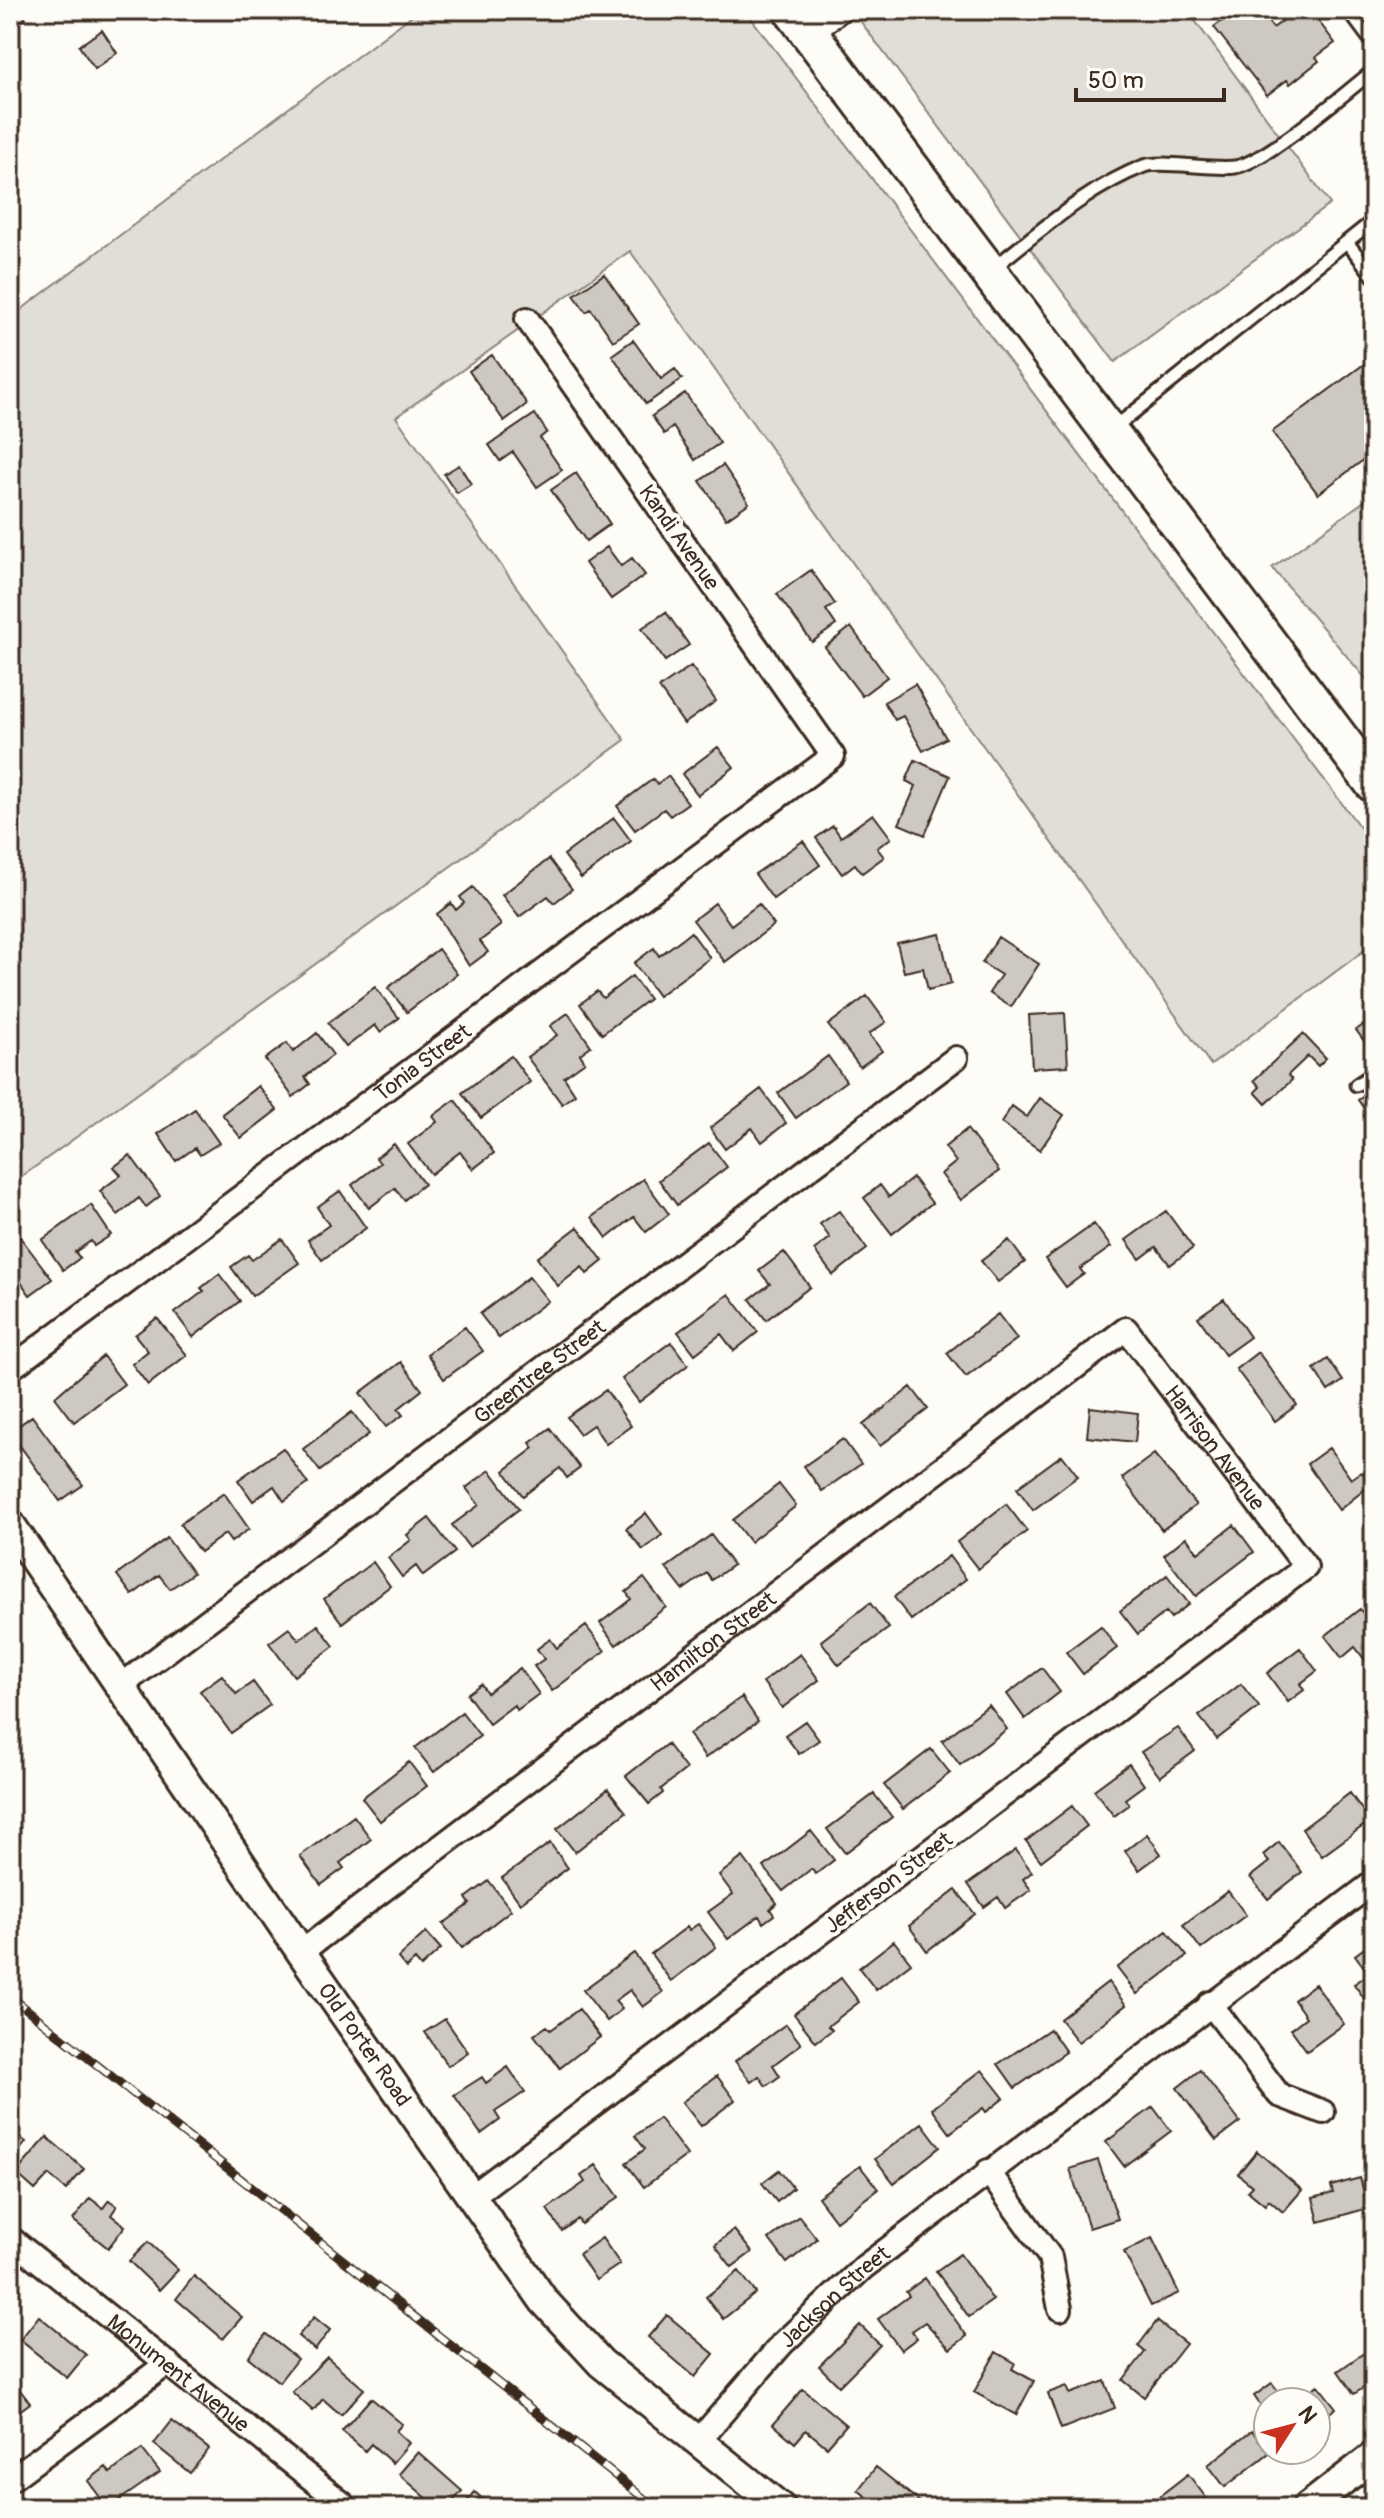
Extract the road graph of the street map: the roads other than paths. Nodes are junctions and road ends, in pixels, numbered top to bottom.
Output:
1 (840, 10) edge
2 (1348, 10) edge
3 (801, 22) edge
4 (1374, 45) edge
5 (1374, 70) edge
6 (1374, 220) edge
7 (1347, 242) junction
8 (989, 270) junction
9 (1374, 277) edge
10 (527, 319) dead end
11 (1110, 430) junction
12 (833, 756) joint
13 (1374, 784) edge
14 (956, 1058) dead end
15 (1374, 1073) edge
16 (1356, 1085) dead end
17 (1126, 1329) joint
18 (10, 1369) edge
19 (10, 1524) edge
20 (1306, 1567) joint
21 (122, 1685) junction
22 (1374, 1882) edge
23 (301, 1952) junction
24 (1210, 2003) junction
25 (1323, 2112) dead end
26 (988, 2171) junction
27 (471, 2197) junction
28 (10, 2238) edge
29 (1060, 2309) dead end
30 (168, 2363) junction
31 (699, 2440) junction
32 (1374, 2456) edge
33 (10, 2480) edge
34 (348, 2508) edge
35 (781, 2508) edge
36 (1307, 2508) edge

1 - 3 street
2 - 4 lane
3 - 8 main road
5 - 8 lane
6 - 7 lane
7 - 9 lane
7 - 11 lane
8 - 11 main road
10 - 12 street, Kandi Avenue
11 - 13 main road
12 - 18 street, Tonia Street
14 - 21 street, Greentree Street
15 - 16 lane
17 - 20 street, Harrison Avenue
17 - 23 street, Hamilton Street
19 - 21 street, Old Porter Road
20 - 27 street, Jefferson Street
21 - 23 street, Old Porter Road
22 - 24 street, Jackson Street
23 - 27 street, Old Porter Road
24 - 25 street
24 - 26 street, Jackson Street
26 - 29 street
26 - 31 street, Jackson Street
27 - 31 street, Old Porter Road
28 - 30 street, Monument Avenue
30 - 33 street
30 - 34 street, Monument Avenue
31 - 35 street, Old Porter Road
32 - 36 street

